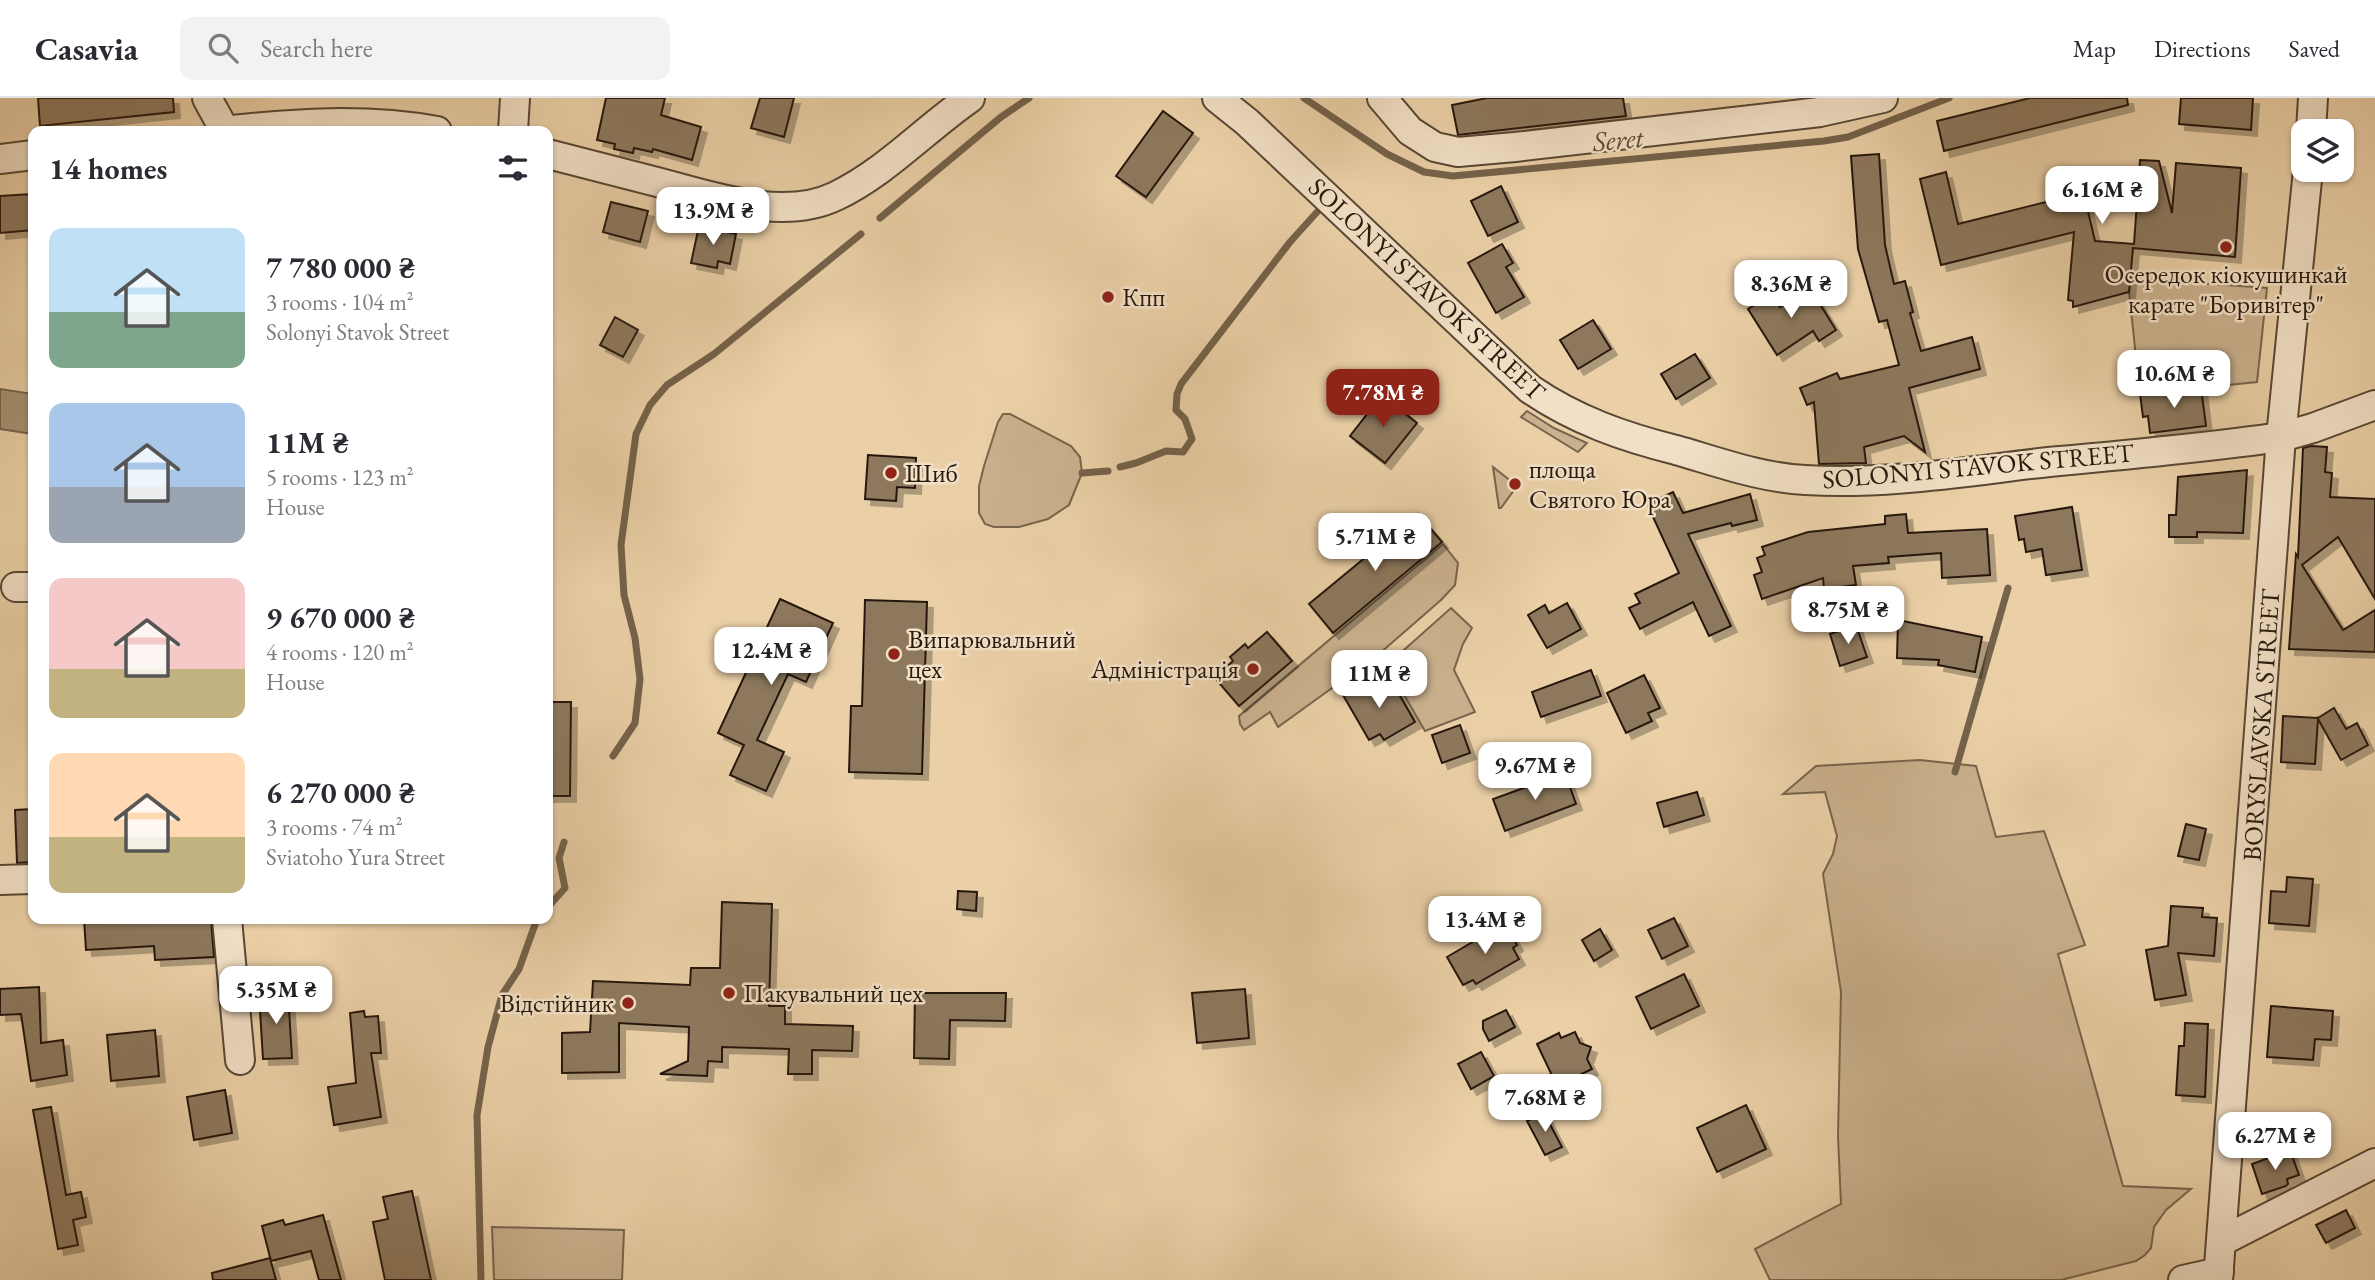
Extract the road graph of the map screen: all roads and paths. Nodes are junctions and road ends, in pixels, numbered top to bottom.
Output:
1 (207, 98) edge
2 (515, 98) edge
3 (970, 98) edge
4 (1217, 98) edge
5 (1382, 98) edge
6 (1884, 98) edge
7 (2313, 98) edge
8 (2312, 119) edge
9 (221, 126) edge
10 (277, 126) edge
11 (409, 126) edge
12 (513, 126) edge
13 (553, 155) edge
14 (28, 156) edge
15 (0, 159) edge
16 (2307, 182) edge
17 (2375, 405) edge
18 (2281, 437) junction
19 (28, 879) edge
20 (0, 880) edge
21 (227, 924) edge
22 (240, 1060) dead end
23 (2375, 1163) edge
24 (2221, 1241) junction
25 (2219, 1276) edge
26 (2183, 1280) edge

1 - 9 street
2 - 12 street
3 - 13 street
4 - 18 street, SOLONYI STAVOK STREET
5 - 6 street
7 - 8 street
10 - 11 street
14 - 15 street
16 - 18 street, BORYSLAVSKA STREET
17 - 18 street, SOLONYI STAVOK STREET
18 - 24 street, BORYSLAVSKA STREET
19 - 20 street
21 - 22 street
23 - 24 street
24 - 25 street, BORYSLAVSKA STREET
25 - 26 street

